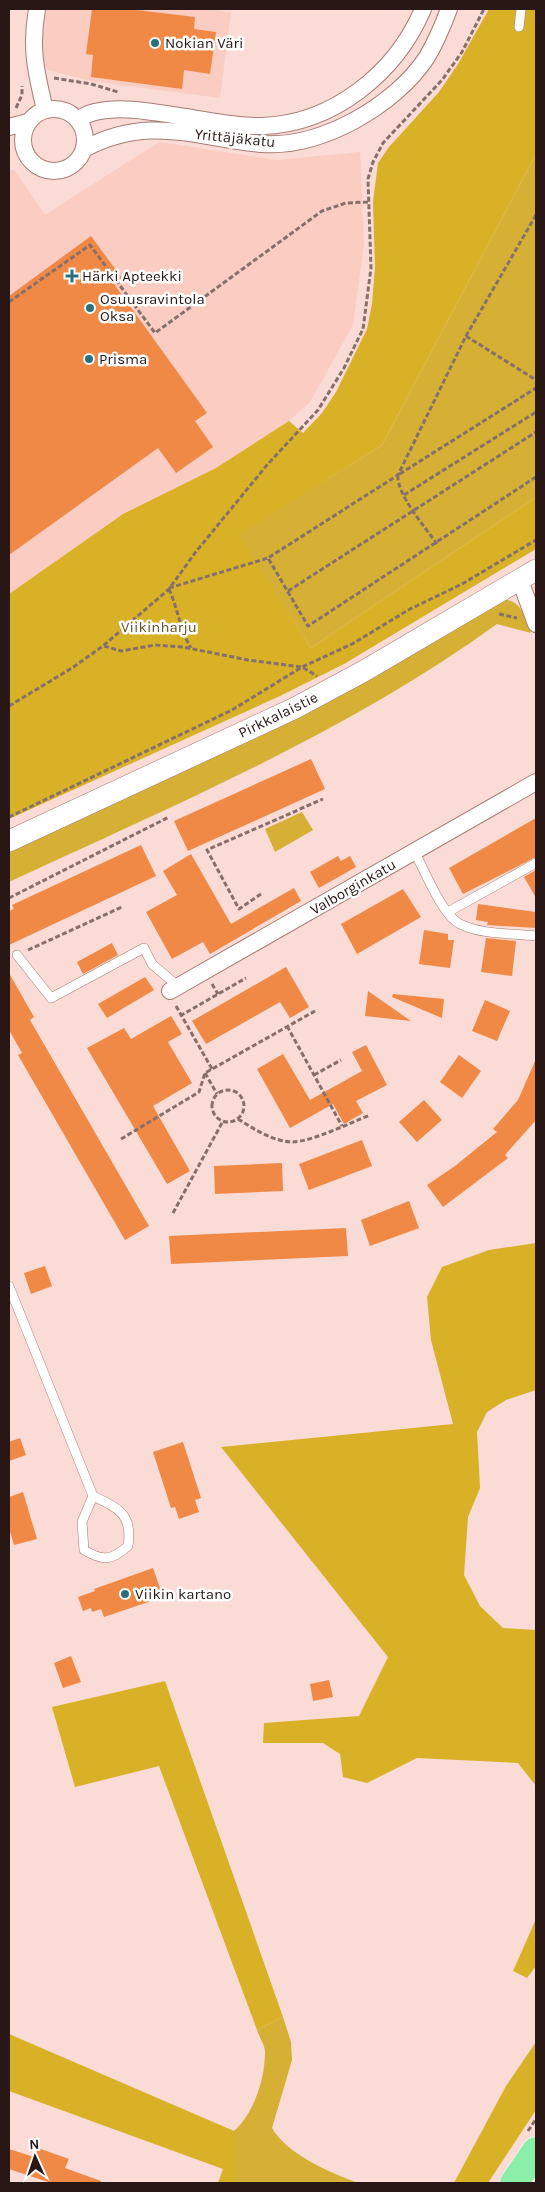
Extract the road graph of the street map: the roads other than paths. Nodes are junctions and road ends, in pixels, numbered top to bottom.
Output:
1 (37, 9) edge
2 (423, 9) edge
3 (449, 9) edge
4 (521, 9) edge
5 (520, 28) dead end
6 (45, 110) junction
7 (78, 119) junction
8 (28, 122) junction
9 (9, 127) edge
10 (9, 146) edge
11 (84, 149) junction
12 (26, 153) junction
13 (528, 575) edge
14 (536, 624) edge
15 (536, 782) edge
16 (9, 841) edge
17 (415, 852) junction
18 (536, 863) edge
19 (448, 912) junction
20 (536, 936) edge
21 (17, 955) road end
22 (175, 989) joint
23 (9, 1286) edge
24 (93, 1496) junction
25 (536, 2150) edge
26 (514, 2183) edge

1 - 6 street
2 - 7 street, Yrittäjäkatu
3 - 11 street, Yrittäjäkatu
4 - 5 lane
6 - 7 street
6 - 8 street
7 - 11 street
8 - 9 street
8 - 12 street
10 - 12 street
11 - 12 street
13 - 14 street
13 - 16 street, Pirkkalaistie
15 - 17 street, Valborginkatu
17 - 19 lane
17 - 22 street, Valborginkatu
18 - 19 lane
19 - 20 lane
21 - 22 lane
23 - 24 lane
24 - 24 lane
25 - 26 highway

